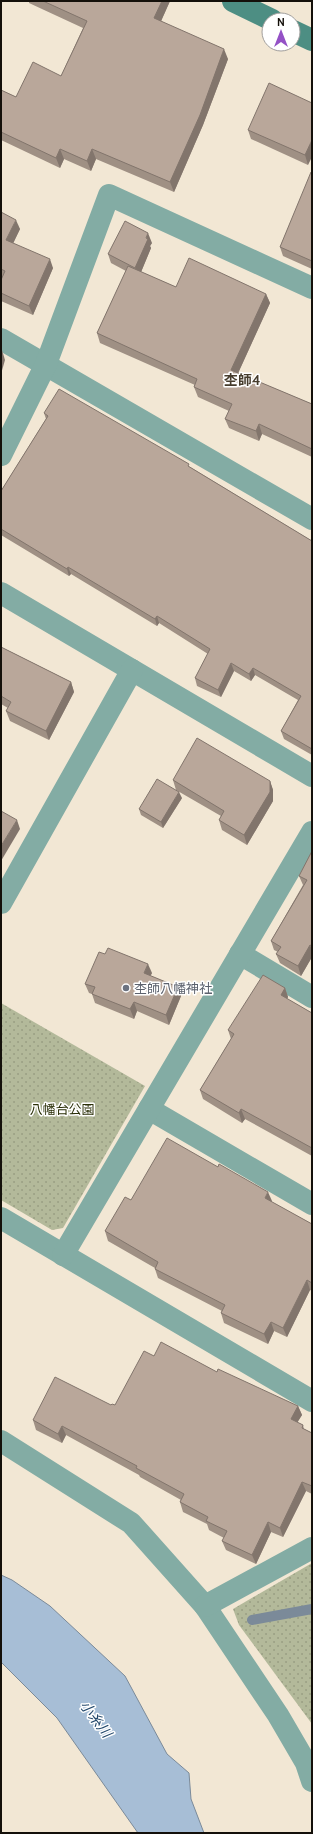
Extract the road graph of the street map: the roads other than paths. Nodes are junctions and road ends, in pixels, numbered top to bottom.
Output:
1 (233, 1) edge
2 (261, 15) edge
3 (301, 35) edge
4 (312, 40) edge
5 (312, 288) edge
6 (1, 339) edge
7 (46, 364) junction
8 (1, 455) edge
9 (312, 519) edge
10 (1, 593) edge
11 (132, 670) junction
12 (312, 776) edge
13 (312, 832) edge
14 (1, 903) edge
15 (240, 954) junction
16 (312, 997) edge
17 (149, 1109) junction
18 (312, 1204) edge
19 (1, 1218) edge
20 (64, 1255) junction
21 (312, 1401) edge
22 (1, 1441) edge
23 (312, 1548) edge
24 (205, 1606) junction
25 (310, 1768) edge

1 - 2 main road
3 - 4 main road
5 - 7 street
6 - 7 street
7 - 8 street
7 - 9 street
10 - 11 street
11 - 12 street
11 - 14 street
13 - 15 street
15 - 16 street
15 - 17 street
17 - 18 street
17 - 20 street
19 - 20 street
20 - 21 street
22 - 24 street
23 - 24 street
24 - 25 street

